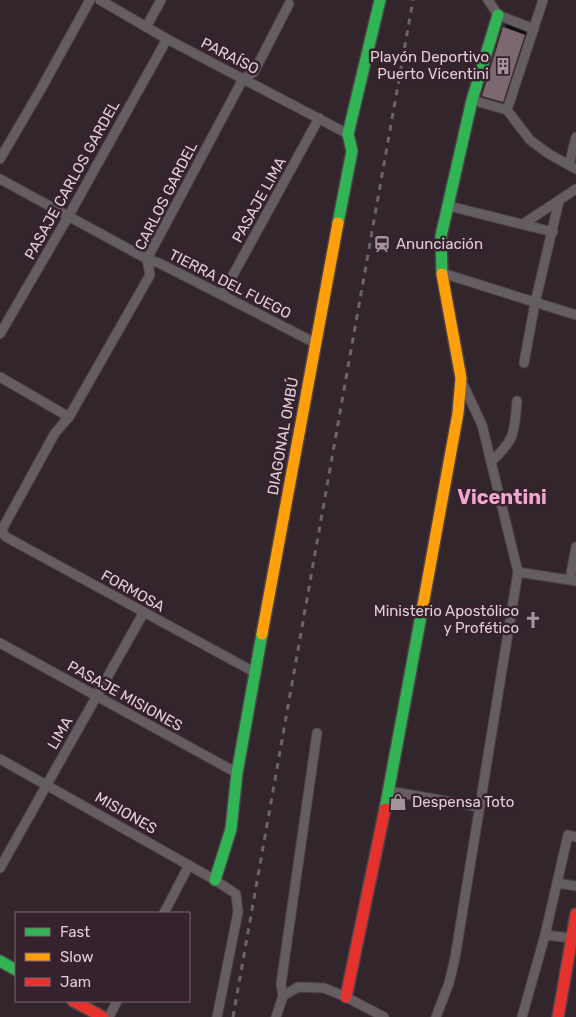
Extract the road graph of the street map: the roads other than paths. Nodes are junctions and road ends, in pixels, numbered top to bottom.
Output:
1 (90, 0) edge
2 (100, 0) edge
3 (161, 0) edge
4 (380, 0) edge
5 (488, 0) edge
6 (543, 0) edge
7 (289, 4) dead end
8 (498, 15) junction
9 (146, 27) junction
10 (534, 29) junction
11 (167, 40) junction
12 (243, 78) junction
13 (472, 100) junction
14 (507, 110) junction
15 (319, 118) junction
16 (348, 134) junction
17 (576, 137) edge
18 (0, 159) edge
19 (573, 167) edge
20 (0, 179) edge
21 (576, 189) edge
22 (559, 201) junction
23 (449, 206) junction
24 (68, 216) junction
25 (523, 224) junction
26 (553, 232) junction
27 (147, 259) junction
28 (442, 273) junction
29 (222, 295) junction
30 (535, 303) junction
31 (576, 315) edge
32 (0, 334) edge
33 (315, 344) junction
34 (524, 363) dead end
35 (0, 377) edge
36 (461, 378) junction
37 (517, 401) dead end
38 (69, 417) junction
39 (492, 461) junction
40 (0, 531) edge
41 (576, 548) edge
42 (518, 572) junction
43 (573, 580) edge
44 (144, 612) junction
45 (0, 643) edge
46 (256, 673) junction
47 (97, 696) junction
48 (317, 733) dead end
49 (0, 759) edge
50 (237, 773) junction
51 (47, 784) junction
52 (389, 791) junction
53 (480, 806) junction
54 (576, 837) edge
55 (189, 865) junction
56 (0, 868) edge
57 (215, 880) junction
58 (557, 883) junction
59 (576, 886) edge
60 (165, 912) edge
61 (576, 914) edge
62 (545, 935) junction
63 (572, 938) junction
64 (0, 961) edge
65 (15, 969) edge
66 (283, 996) junction
67 (346, 997) junction
68 (75, 1002) edge
69 (116, 1002) edge
70 (103, 1017) edge
71 (109, 1017) edge
72 (217, 1017) edge
73 (276, 1017) edge
74 (384, 1017) edge
75 (436, 1017) edge
76 (522, 1017) edge
77 (558, 1017) edge

1 - 18 street
2 - 9 street, PARAÍSO
3 - 9 street
4 - 16 street, DIAGONAL OMBÚ
5 - 8 street
6 - 10 street
7 - 12 street, CARLOS GARDEL
8 - 10 street
8 - 13 street
9 - 11 street, PARAÍSO
10 - 14 street
11 - 12 street, PARAÍSO
11 - 24 street, PASAJE CARLOS GARDEL
12 - 15 street, PARAÍSO
12 - 27 street, CARLOS GARDEL
13 - 14 street
13 - 23 street
14 - 19 street
15 - 16 street, PARAÍSO
15 - 29 street, PASAJE LIMA
16 - 33 street, DIAGONAL OMBÚ
17 - 19 street
20 - 24 street, TIERRA DEL FUEGO
21 - 22 street
22 - 25 street
22 - 26 street
23 - 25 street
23 - 28 street
24 - 27 street, TIERRA DEL FUEGO
24 - 32 street, PASAJE CARLOS GARDEL
25 - 26 street
26 - 30 street
27 - 29 street, TIERRA DEL FUEGO
27 - 38 street, CARLOS GARDEL
28 - 30 street
28 - 36 street
29 - 33 street, TIERRA DEL FUEGO
30 - 31 street
30 - 34 street
33 - 46 street, DIAGONAL OMBÚ
35 - 38 street
36 - 39 street
36 - 52 street
37 - 39 street
38 - 40 street, CARLOS GARDEL
39 - 42 street
40 - 44 street, FORMOSA
41 - 43 street
42 - 43 street
42 - 53 street
44 - 46 street, FORMOSA
44 - 47 street, LIMA
45 - 47 street, PASAJE MISIONES
46 - 50 street, DIAGONAL OMBÚ
47 - 50 street, PASAJE MISIONES
47 - 51 street, LIMA
48 - 66 street
49 - 51 street, MISIONES
50 - 57 street, DIAGONAL OMBÚ
51 - 55 street, MISIONES
51 - 56 street, LIMA
52 - 53 street
52 - 67 street
53 - 75 street
54 - 58 street
55 - 57 street, MISIONES
55 - 60 street
57 - 72 street, MISIONES
58 - 59 street
58 - 62 street
61 - 63 street
62 - 63 street
62 - 76 street
63 - 77 street
64 - 65 street
66 - 67 street
66 - 73 street
67 - 74 street
68 - 70 street
69 - 71 street

